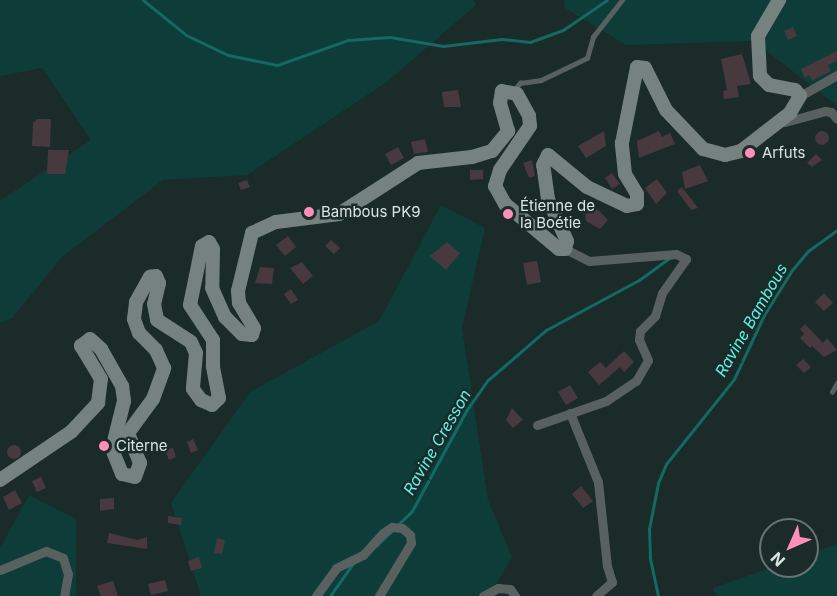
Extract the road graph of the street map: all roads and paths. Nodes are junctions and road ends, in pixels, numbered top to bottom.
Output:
1 (622, 0) edge
2 (779, 0) edge
3 (837, 75) edge
4 (513, 91) junction
5 (800, 96) junction
6 (837, 119) edge
7 (769, 129) junction
8 (565, 249) junction
9 (837, 383) edge
10 (832, 392) dead end
11 (570, 413) junction
12 (537, 425) dead end
13 (0, 480) edge
14 (0, 570) edge
15 (64, 596) edge
16 (316, 596) edge
17 (379, 596) edge
18 (483, 596) edge
19 (515, 596) edge
20 (596, 596) edge

1 - 4 lane
2 - 5 main road
3 - 5 street
4 - 8 main road
4 - 13 main road
5 - 7 main road
6 - 7 street
7 - 8 main road
8 - 11 street
9 - 10 lane
11 - 12 street
11 - 20 street
14 - 15 street
16 - 17 street
18 - 19 street

